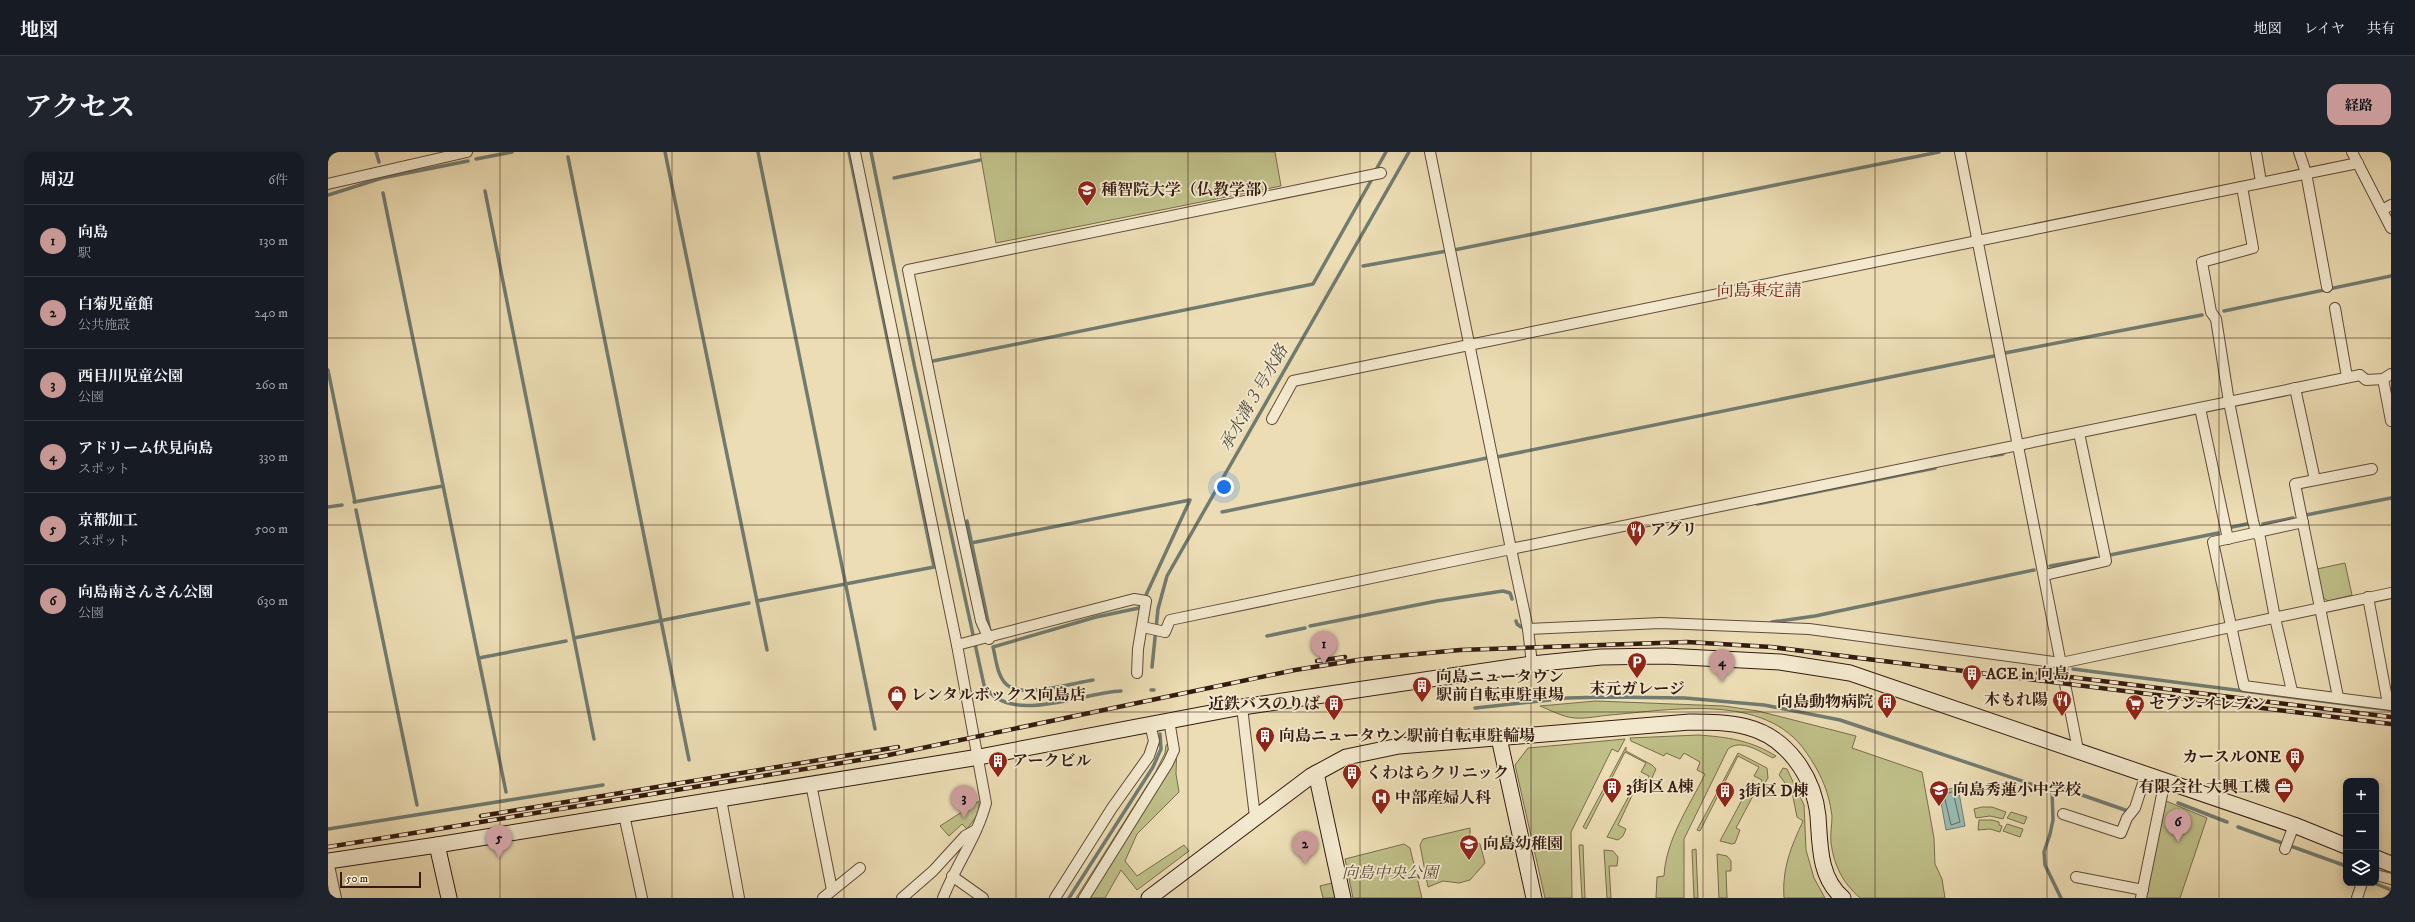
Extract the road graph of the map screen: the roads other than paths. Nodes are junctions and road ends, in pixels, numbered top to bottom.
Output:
1 (467, 152) edge
2 (855, 152) edge
3 (1430, 152) edge
4 (1960, 152) edge
5 (2256, 152) edge
6 (2299, 152) edge
7 (2352, 152) edge
8 (2358, 163) junction
9 (1382, 173) dead end
10 (2306, 173) junction
11 (2261, 182) junction
12 (328, 184) edge
13 (2242, 187) junction
14 (2386, 207) edge
15 (2391, 228) edge
16 (1978, 240) junction
17 (2327, 287) dead end
18 (2335, 308) dead end
19 (1468, 344) junction
20 (2387, 376) edge
21 (2347, 378) junction
22 (2295, 388) junction
23 (2229, 402) junction
24 (2200, 408) junction
25 (1272, 419) dead end
26 (2391, 422) edge
27 (2079, 433) junction
28 (2019, 445) junction
29 (2372, 469) dead end
30 (2315, 480) junction
31 (2303, 522) junction
32 (2256, 532) junction
33 (2228, 539) junction
34 (1511, 549) junction
35 (2045, 576) junction
36 (2391, 593) edge
37 (2368, 597) junction
38 (2320, 608) junction
39 (2275, 618) junction
40 (2232, 626) junction
41 (1144, 627) junction
42 (1528, 629) junction
43 (986, 639) junction
44 (957, 645) junction
45 (2061, 663) junction
46 (1532, 664) junction
47 (1137, 673) dead end
48 (2292, 691) junction
49 (2338, 698) junction
50 (2390, 704) edge
51 (1242, 708) junction
52 (1169, 720) junction
53 (1152, 724) junction
54 (1499, 738) junction
55 (2078, 750) junction
56 (979, 757) junction
57 (1316, 773) junction
58 (2146, 774) junction
59 (2165, 780) junction
60 (812, 784) junction
61 (721, 799) junction
62 (2063, 814) dead end
63 (624, 815) junction
64 (1255, 817) junction
65 (2294, 824) junction
66 (976, 830) junction
67 (437, 845) junction
68 (2286, 845) dead end
69 (2343, 845) edge
70 (2379, 859) edge
71 (328, 861) edge
72 (2391, 864) edge
73 (860, 868) dead end
74 (952, 876) junction
75 (2379, 876) edge
76 (2076, 877) dead end
77 (2391, 880) edge
78 (2361, 886) edge
79 (832, 890) junction
80 (2142, 894) edge
81 (336, 898) edge
82 (449, 898) edge
83 (642, 898) edge
84 (740, 898) edge
85 (823, 898) edge
86 (902, 898) edge
87 (943, 898) edge
88 (984, 898) edge
89 (1055, 898) edge
90 (1084, 898) edge
91 (1149, 898) edge
92 (1343, 898) edge
93 (1534, 898) edge
94 (1843, 898) edge
95 (2357, 898) edge

1 - 12 street
2 - 44 street
3 - 19 street
4 - 16 street
5 - 11 street
6 - 10 street
7 - 8 street
8 - 10 street
8 - 14 street
9 - 43 street
10 - 11 street
10 - 17 street
11 - 13 street
13 - 16 street
13 - 23 street
14 - 15 street
16 - 19 street
16 - 28 street
18 - 21 street
19 - 25 street
19 - 34 street
20 - 21 street
20 - 26 street
21 - 22 street
22 - 23 street
22 - 30 street
23 - 24 street
23 - 32 street
24 - 27 street
24 - 33 street
27 - 28 street
27 - 35 street
28 - 34 street
28 - 35 street
29 - 30 street
30 - 31 street
31 - 32 street
31 - 38 street
32 - 33 street
32 - 39 street
33 - 40 street
34 - 41 street
34 - 42 street
35 - 45 street
36 - 37 street
37 - 38 street
37 - 50 street
38 - 39 street
38 - 49 street
39 - 40 street
39 - 48 street
40 - 45 street
40 - 48 street
41 - 43 street
41 - 47 street
42 - 45 street
42 - 46 street
43 - 44 street
44 - 56 street
45 - 55 street
46 - 51 street
46 - 55 street
48 - 49 street
49 - 50 street
51 - 52 street
51 - 64 street
52 - 53 street
52 - 90 street
53 - 56 street
53 - 89 street
54 - 57 street
54 - 93 street
54 - 94 street
55 - 58 street
56 - 60 street
56 - 66 street
57 - 64 street
57 - 92 street
58 - 59 street
58 - 62 street
59 - 65 street
59 - 80 street
60 - 61 street
60 - 79 street
61 - 63 street
61 - 84 street
63 - 67 street
63 - 83 street
64 - 91 street
65 - 68 street
65 - 69 street
66 - 74 street
66 - 86 street
67 - 71 street
67 - 82 street
70 - 72 street
71 - 81 street
73 - 79 street
74 - 87 street
74 - 88 street
75 - 77 street
76 - 80 street
78 - 95 street
79 - 85 street

